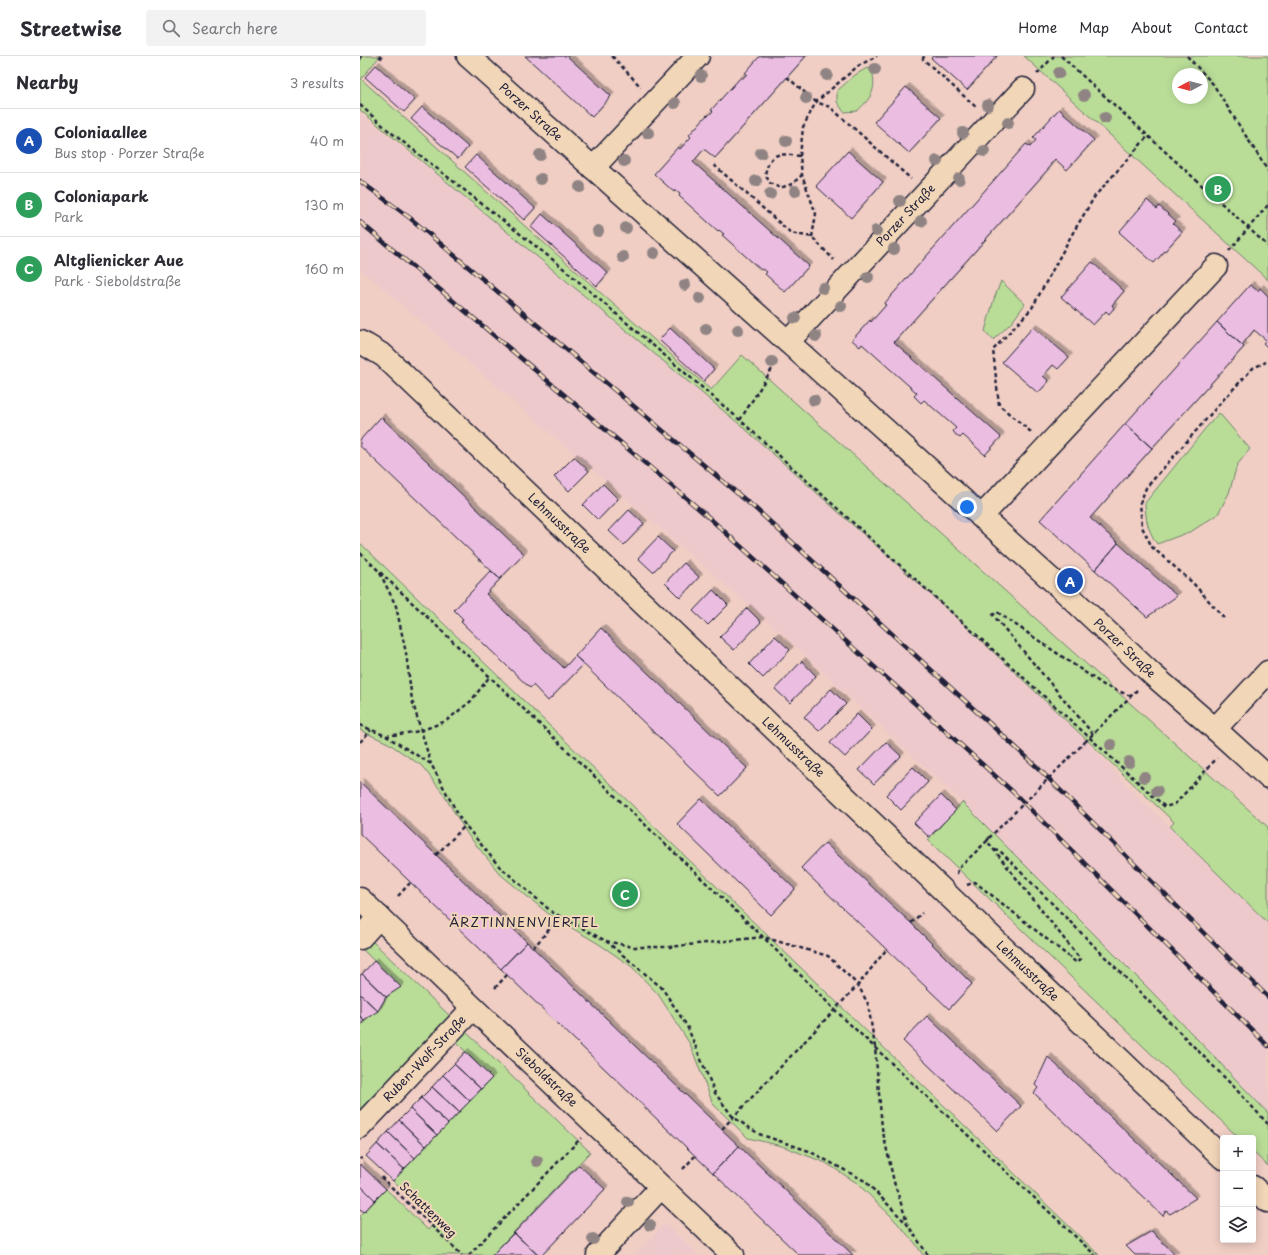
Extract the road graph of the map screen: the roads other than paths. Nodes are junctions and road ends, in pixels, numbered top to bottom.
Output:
1 (468, 56) edge
2 (698, 56) edge
3 (1023, 88) dead end
4 (593, 168) junction
5 (1216, 266) road end
6 (360, 342) edge
7 (788, 342) junction
8 (981, 517) junction
9 (1268, 672) edge
10 (1223, 736) junction
11 (1268, 777) edge
12 (360, 899) edge
13 (379, 917) junction
14 (360, 938) edge
15 (473, 1008) junction
16 (360, 1127) edge
17 (1220, 1155) edge
18 (661, 1187) junction
19 (1256, 1190) edge
20 (1268, 1201) edge
21 (598, 1255) edge
22 (733, 1255) edge

1 - 4 street, Porzer Straße
2 - 4 street
3 - 7 street, Porzer Straße
4 - 7 street, Porzer Straße
5 - 8 street
6 - 17 street, Lehmusstraße
7 - 8 street, Porzer Straße
8 - 10 street, Porzer Straße
9 - 10 street
10 - 11 street, Porzer Straße
12 - 13 street, Sieboldstraße
13 - 14 street
13 - 15 street, Sieboldstraße
15 - 16 street, Ruben-Wolf-Straße
15 - 18 street, Sieboldstraße
18 - 21 street
18 - 22 street, Sieboldstraße
19 - 20 street

